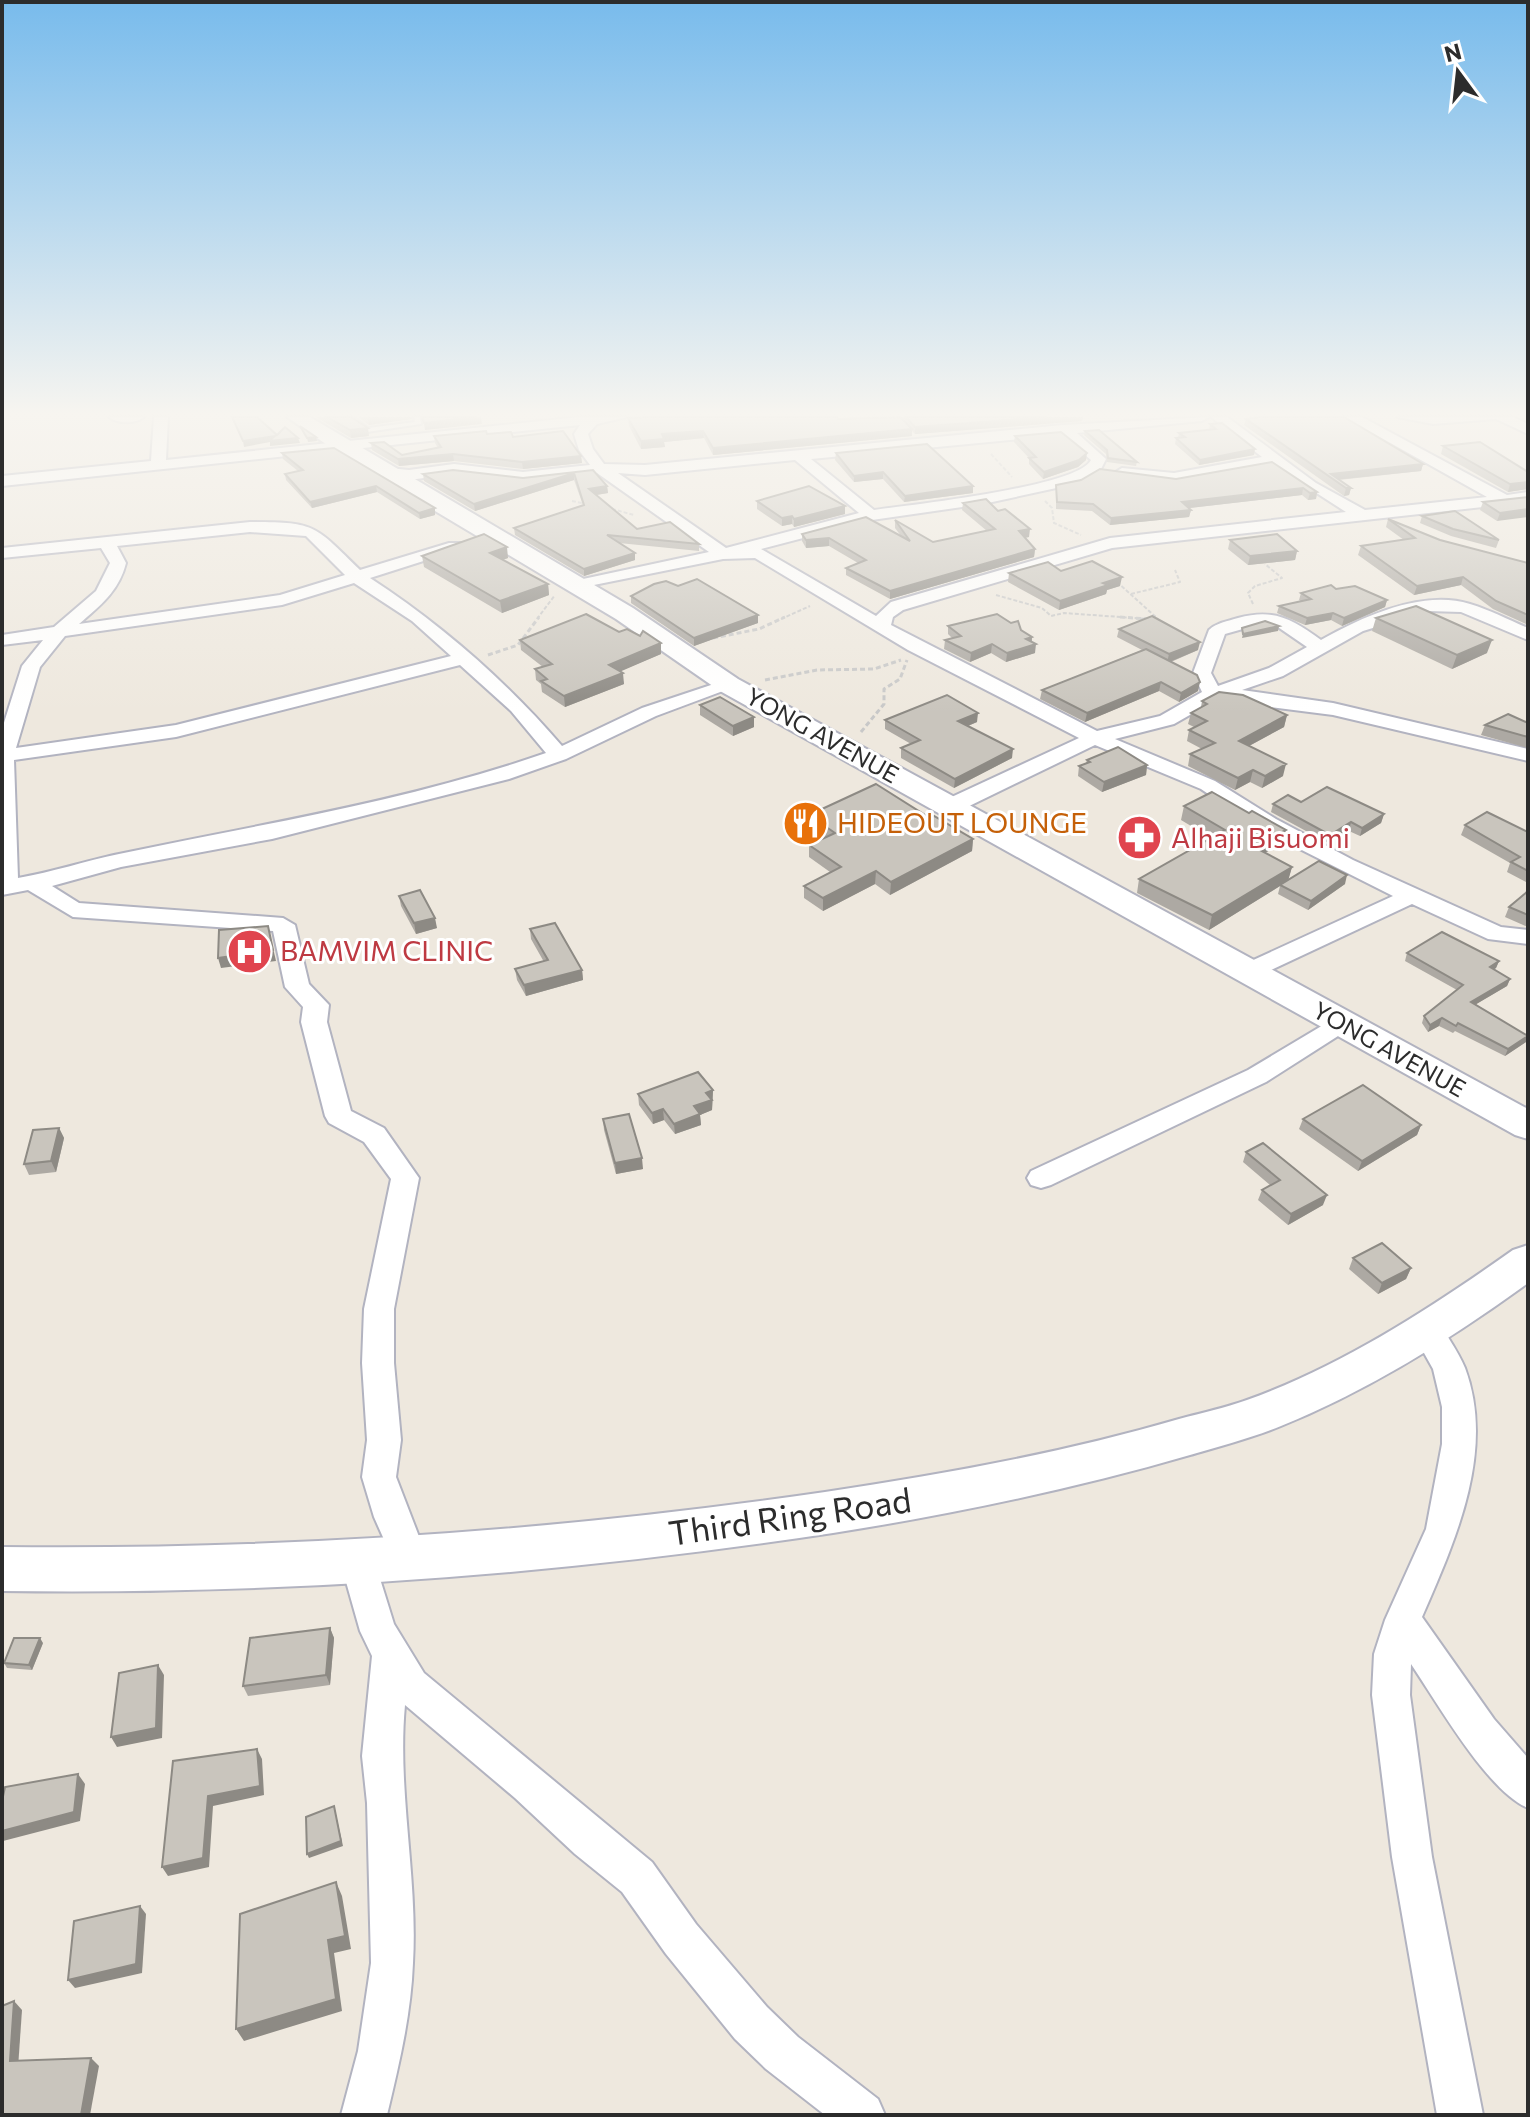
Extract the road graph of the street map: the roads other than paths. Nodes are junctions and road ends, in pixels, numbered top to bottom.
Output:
1 (454, 516) edge
2 (670, 516) edge
3 (868, 516) edge
4 (1358, 516) joint
5 (1411, 529) edge
6 (486, 534) junction
7 (106, 541) junction
8 (2, 553) edge
9 (723, 554) junction
10 (358, 578) junction
11 (575, 586) junction
12 (842, 601) junction
13 (897, 606) junction
14 (882, 625) junction
15 (61, 630) junction
16 (1528, 635) edge
17 (2, 640) edge
18 (1319, 647) junction
19 (465, 658) junction
20 (735, 688) junction
21 (1213, 694) junction
22 (1095, 738) junction
23 (3, 755) edge
24 (559, 755) junction
25 (1528, 755) edge
26 (951, 806) junction
27 (32, 883) junction
28 (3, 888) edge
29 (1413, 895) junction
30 (1528, 937) edge
31 (1247, 972) junction
32 (1340, 1023) junction
33 (1528, 1126) edge
34 (1041, 1178) dead end
35 (1528, 1261) edge
36 (1426, 1328) junction
37 (410, 1560) junction
38 (359, 1564) junction
39 (2, 1569) edge
40 (1403, 1620) junction
41 (391, 1656) junction
42 (1528, 1788) edge
43 (364, 2115) edge
44 (862, 2115) edge
45 (1460, 2115) edge

1 - 6 street, YONG AVENUE
2 - 9 street
3 - 9 street
4 - 5 street
4 - 13 street
6 - 10 street
6 - 11 street, YONG AVENUE
7 - 8 street
7 - 10 street
7 - 15 street
9 - 11 street
9 - 12 street
10 - 15 street
10 - 19 street
11 - 20 street, YONG AVENUE
12 - 13 street
12 - 14 street
13 - 14 street
14 - 22 street
15 - 17 street
15 - 23 street
16 - 18 street
18 - 21 street
18 - 21 street
19 - 23 street
19 - 24 street
20 - 24 street
20 - 26 street, YONG AVENUE
21 - 22 street
21 - 25 street
22 - 26 street
22 - 29 street
23 - 28 street
24 - 27 street
26 - 31 street, YONG AVENUE
27 - 28 street
27 - 37 street
29 - 30 street
29 - 31 street
31 - 32 street, YONG AVENUE
32 - 33 street, YONG AVENUE
32 - 34 street
35 - 36 street, Third Ring Road
36 - 37 street, Third Ring Road
36 - 40 street
37 - 38 street, Third Ring Road
38 - 39 street, Third Ring Road
38 - 41 street
40 - 42 street
40 - 45 street
41 - 43 street
41 - 44 street

